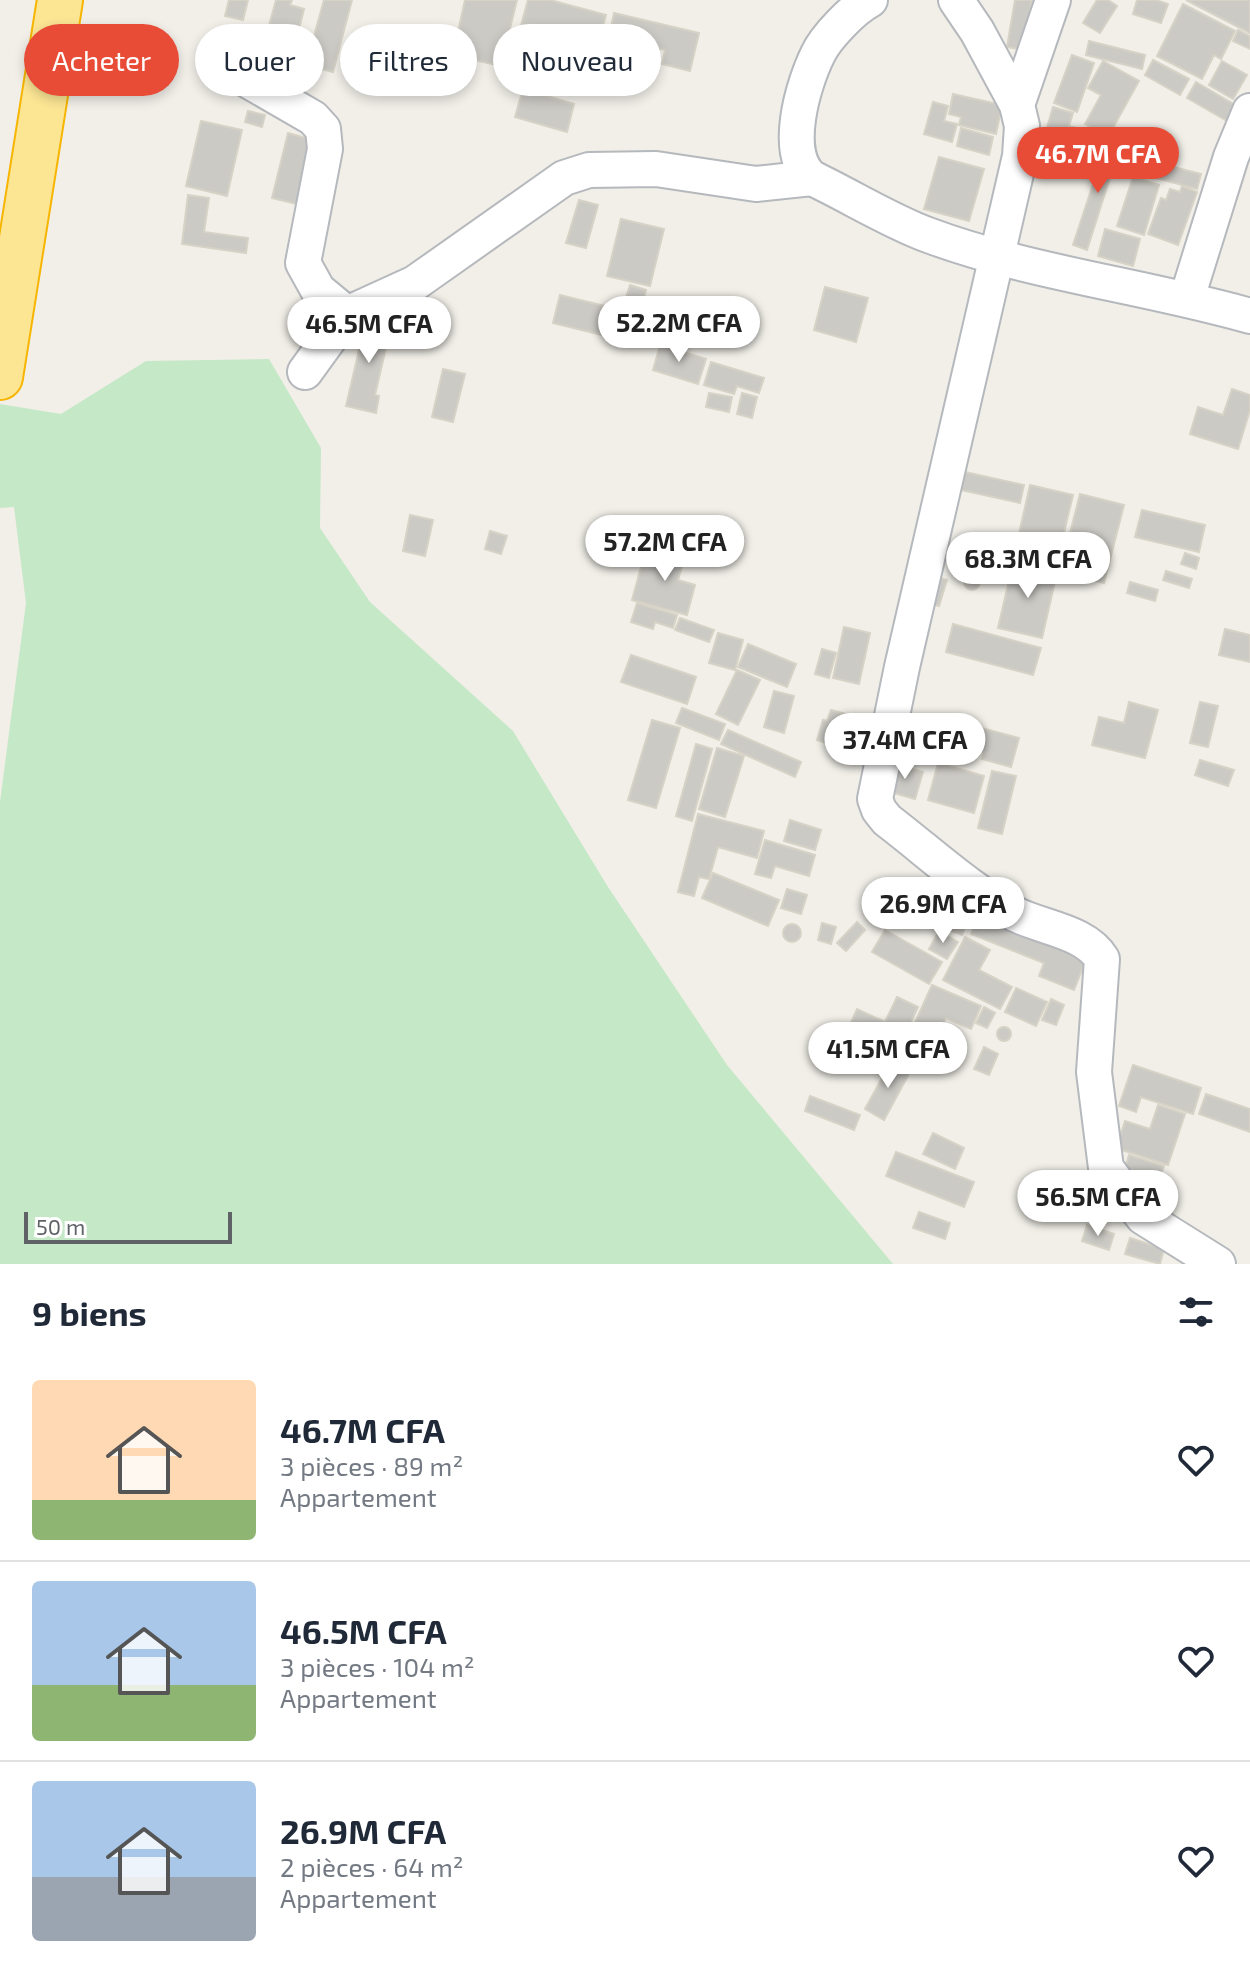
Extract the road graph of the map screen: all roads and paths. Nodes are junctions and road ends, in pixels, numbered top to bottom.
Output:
1 (60, 0) edge
2 (956, 0) edge
3 (1053, 0) edge
4 (862, 2) edge
5 (275, 96) edge
6 (1017, 105) junction
7 (1250, 111) edge
8 (812, 178) junction
9 (998, 255) junction
10 (1187, 298) junction
11 (347, 314) junction
12 (1250, 316) edge
13 (305, 372) dead end
14 (0, 377) edge
15 (1218, 1264) edge

1 - 14 highway
2 - 6 street
3 - 6 street
4 - 8 street
5 - 11 street
6 - 9 street
7 - 10 street
8 - 9 street
8 - 11 street
9 - 10 street
9 - 15 street
10 - 12 street
11 - 13 street

